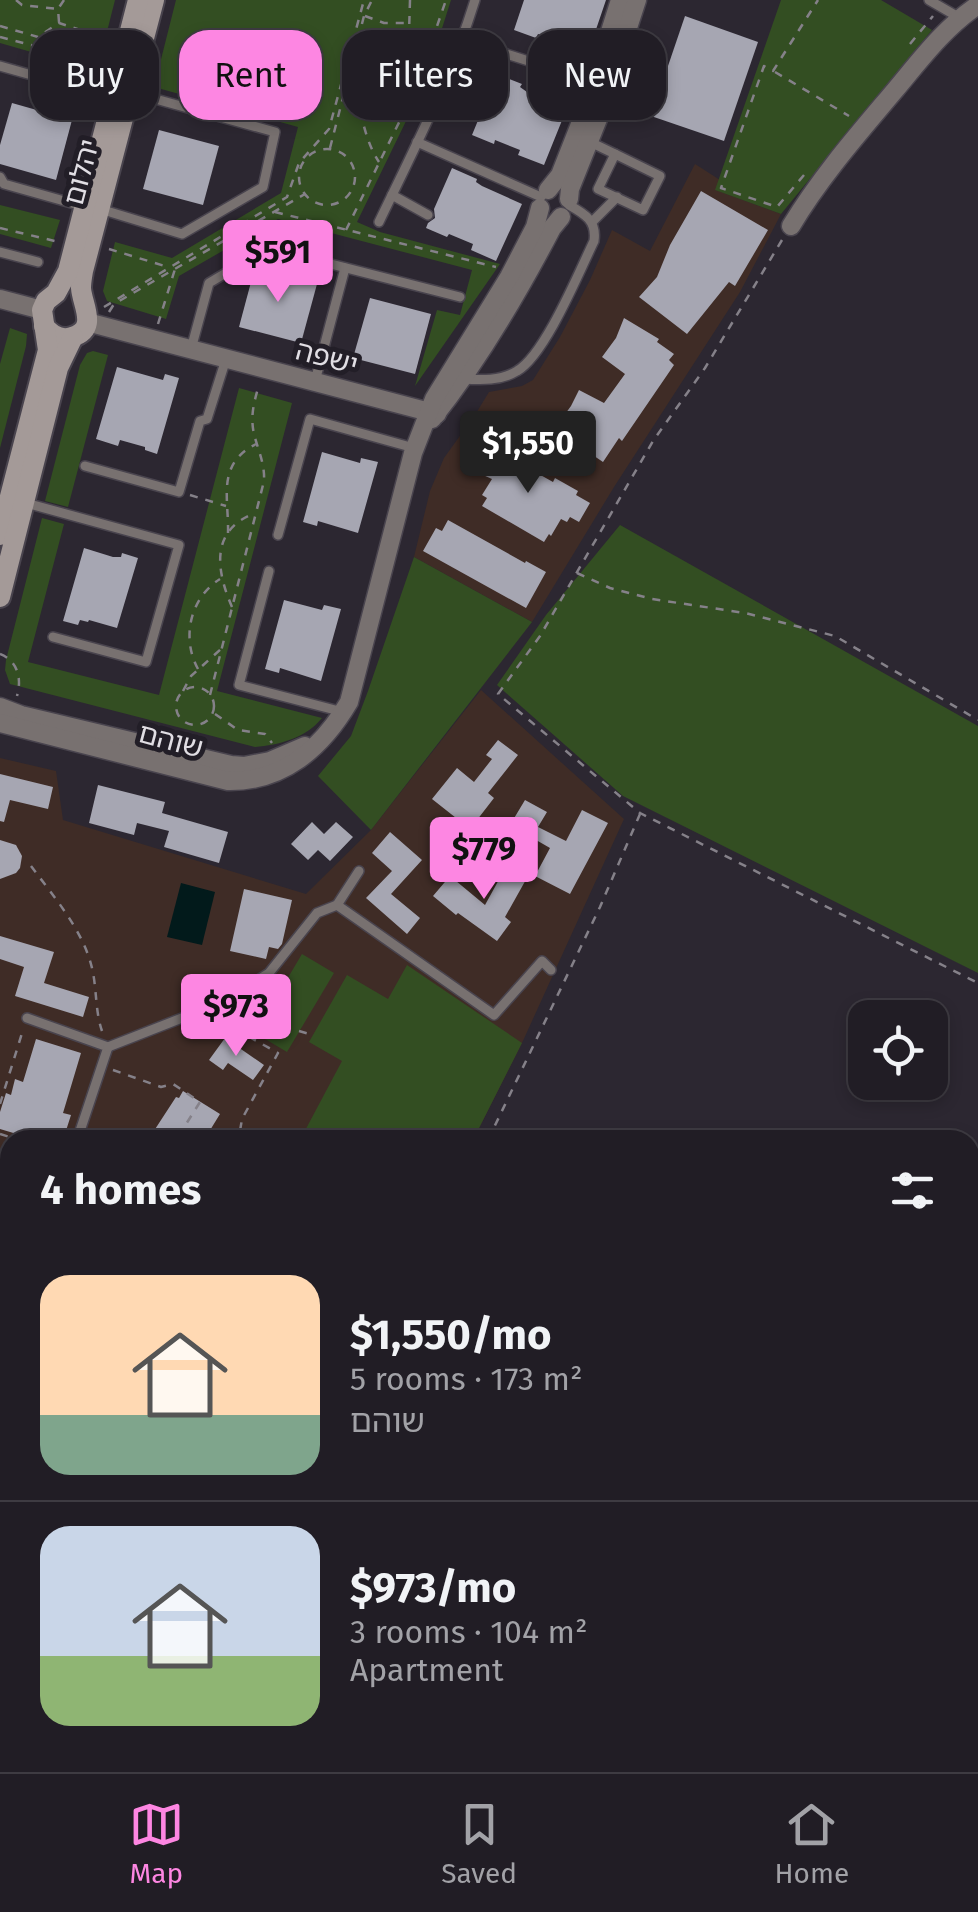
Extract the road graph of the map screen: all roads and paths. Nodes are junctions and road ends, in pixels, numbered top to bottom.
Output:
1 (16, 0) edge
2 (64, 0) edge
3 (138, 0) edge
4 (154, 0) edge
5 (372, 0) edge
6 (410, 0) edge
7 (446, 0) edge
8 (475, 0) edge
9 (620, 0) edge
10 (638, 0) edge
11 (818, 0) edge
12 (929, 0) edge
13 (978, 4) edge
14 (941, 7) junction
15 (58, 9) junction
16 (364, 16) junction
17 (960, 18) junction
18 (408, 22) junction
19 (59, 23) junction
20 (0, 26) edge
21 (81, 30) edge
22 (131, 30) edge
23 (144, 30) edge
24 (360, 30) edge
25 (409, 30) edge
26 (436, 30) edge
27 (465, 30) edge
28 (611, 30) edge
29 (0, 37) edge
30 (30, 45) edge
31 (907, 48) dead end
32 (0, 66) edge
33 (773, 72) junction
34 (30, 73) edge
35 (342, 102) edge
36 (159, 104) edge
37 (851, 117) dead end
38 (115, 120) edge
39 (360, 120) edge
40 (400, 120) edge
41 (427, 120) edge
42 (581, 120) edge
43 (418, 142) junction
44 (590, 142) junction
45 (330, 150) junction
46 (615, 154) junction
47 (380, 163) junction
48 (0, 177) edge
49 (802, 178) dead end
50 (305, 194) junction
51 (392, 195) junction
52 (543, 198) junction
53 (617, 198) junction
54 (566, 207) junction
55 (92, 208) junction
56 (274, 212) junction
57 (428, 215) dead end
58 (379, 222) dead end
59 (592, 222) junction
60 (791, 226) joint
61 (0, 228) edge
62 (346, 230) junction
63 (83, 245) junction
64 (0, 252) edge
65 (38, 262) dead end
66 (345, 268) junction
67 (175, 269) junction
68 (512, 271) junction
69 (56, 293) junction
70 (460, 297) dead end
71 (0, 299) edge
72 (43, 318) junction
73 (86, 321) junction
74 (154, 340) junction
75 (191, 350) junction
76 (226, 358) junction
77 (264, 369) junction
78 (462, 380) junction
79 (314, 382) junction
80 (433, 413) junction
81 (257, 444) junction
82 (416, 444) junction
83 (85, 466) dead end
84 (179, 492) junction
85 (12, 495) edge
86 (227, 506) junction
87 (257, 513) junction
88 (228, 533) junction
89 (0, 535) edge
90 (278, 535) dead end
91 (269, 571) dead end
92 (577, 572) junction
93 (222, 578) junction
94 (0, 598) edge
95 (232, 608) junction
96 (52, 636) dead end
97 (222, 648) junction
98 (0, 654) edge
99 (198, 668) junction
100 (183, 691) junction
101 (210, 694) junction
102 (213, 712) junction
103 (343, 712) junction
104 (4, 714) edge
105 (978, 720) edge
106 (320, 740) junction
107 (281, 757) junction
108 (640, 813) junction
109 (31, 866) dead end
110 (359, 871) dead end
111 (337, 906) junction
112 (550, 970) dead end
113 (978, 983) edge
114 (207, 1012) junction
115 (27, 1018) joint
116 (299, 1031) dead end
117 (313, 1035) dead end
118 (108, 1046) junction
119 (102, 1066) junction
120 (0, 1104) edge
121 (81, 1130) edge
122 (182, 1130) edge
123 (240, 1130) edge
124 (493, 1130) edge

1 - 15 path
2 - 15 path
3 - 22 street, יהלום
4 - 23 street, יהלום
5 - 16 path
6 - 18 path
7 - 26 path
8 - 27 lane
9 - 28 street, שוהם
10 - 44 street, שוהם
11 - 33 path
12 - 14 lane
13 - 17 street
14 - 17 lane
14 - 31 path
15 - 19 path
16 - 18 path
16 - 24 path
17 - 60 street
18 - 25 path
19 - 20 path
19 - 21 path
29 - 30 path
32 - 34 lane
33 - 37 path
33 - 49 path
35 - 45 path
36 - 55 lane
38 - 55 street, יהלום
39 - 47 path
40 - 47 path
41 - 43 lane
42 - 52 street, שוהם
43 - 51 lane
43 - 52 lane
44 - 46 lane
44 - 54 street, שוהם
45 - 50 path
45 - 50 path
46 - 53 lane
46 - 53 lane
47 - 62 path
48 - 55 lane
50 - 56 path
51 - 57 lane
51 - 58 lane
52 - 54 street
52 - 54 street
52 - 68 street, שוהם
53 - 59 lane
54 - 59 lane
54 - 78 street, שוהם
55 - 63 street, יהלום
56 - 62 path
56 - 67 path
59 - 78 lane
60 - 92 path
61 - 63 path
62 - 68 path
63 - 67 path
63 - 69 street, יהלום
63 - 73 street, יהלום
64 - 65 lane
66 - 70 lane
66 - 75 lane
66 - 79 lane
67 - 73 path
67 - 74 path
68 - 80 street, שוהם
69 - 72 street
69 - 73 street
71 - 72 street
72 - 73 street
72 - 85 street, יהלום
73 - 74 street, ישפה
73 - 85 street, יהלום
74 - 75 street, ישפה
75 - 76 street, ישפה
76 - 77 street, ישפה
76 - 84 lane
77 - 79 street, ישפה
77 - 81 path
78 - 80 street, שוהם
79 - 80 street, ישפה
80 - 82 street, שוהם
81 - 86 path
81 - 87 path
82 - 90 lane
82 - 103 street, שוהם
83 - 84 lane
84 - 86 path
85 - 89 street, יהלום
85 - 94 street, יהלום
85 - 96 lane
86 - 88 path
87 - 88 path
87 - 95 path
88 - 93 path
91 - 103 lane
92 - 105 path
92 - 108 path
93 - 95 path
93 - 99 path
95 - 97 path
97 - 99 path
97 - 101 path
98 - 104 path
99 - 100 path
100 - 101 path
100 - 102 path
101 - 102 path
102 - 107 path
103 - 106 street, שוהם
104 - 106 street, שוהם
104 - 107 street, שוהם
106 - 107 street, שוהם
108 - 113 path
108 - 124 path
109 - 118 path
110 - 111 lane
111 - 112 lane
111 - 114 lane
114 - 118 lane
114 - 123 path
115 - 118 lane
115 - 120 path
116 - 117 path
118 - 119 lane
119 - 121 lane
119 - 122 path

